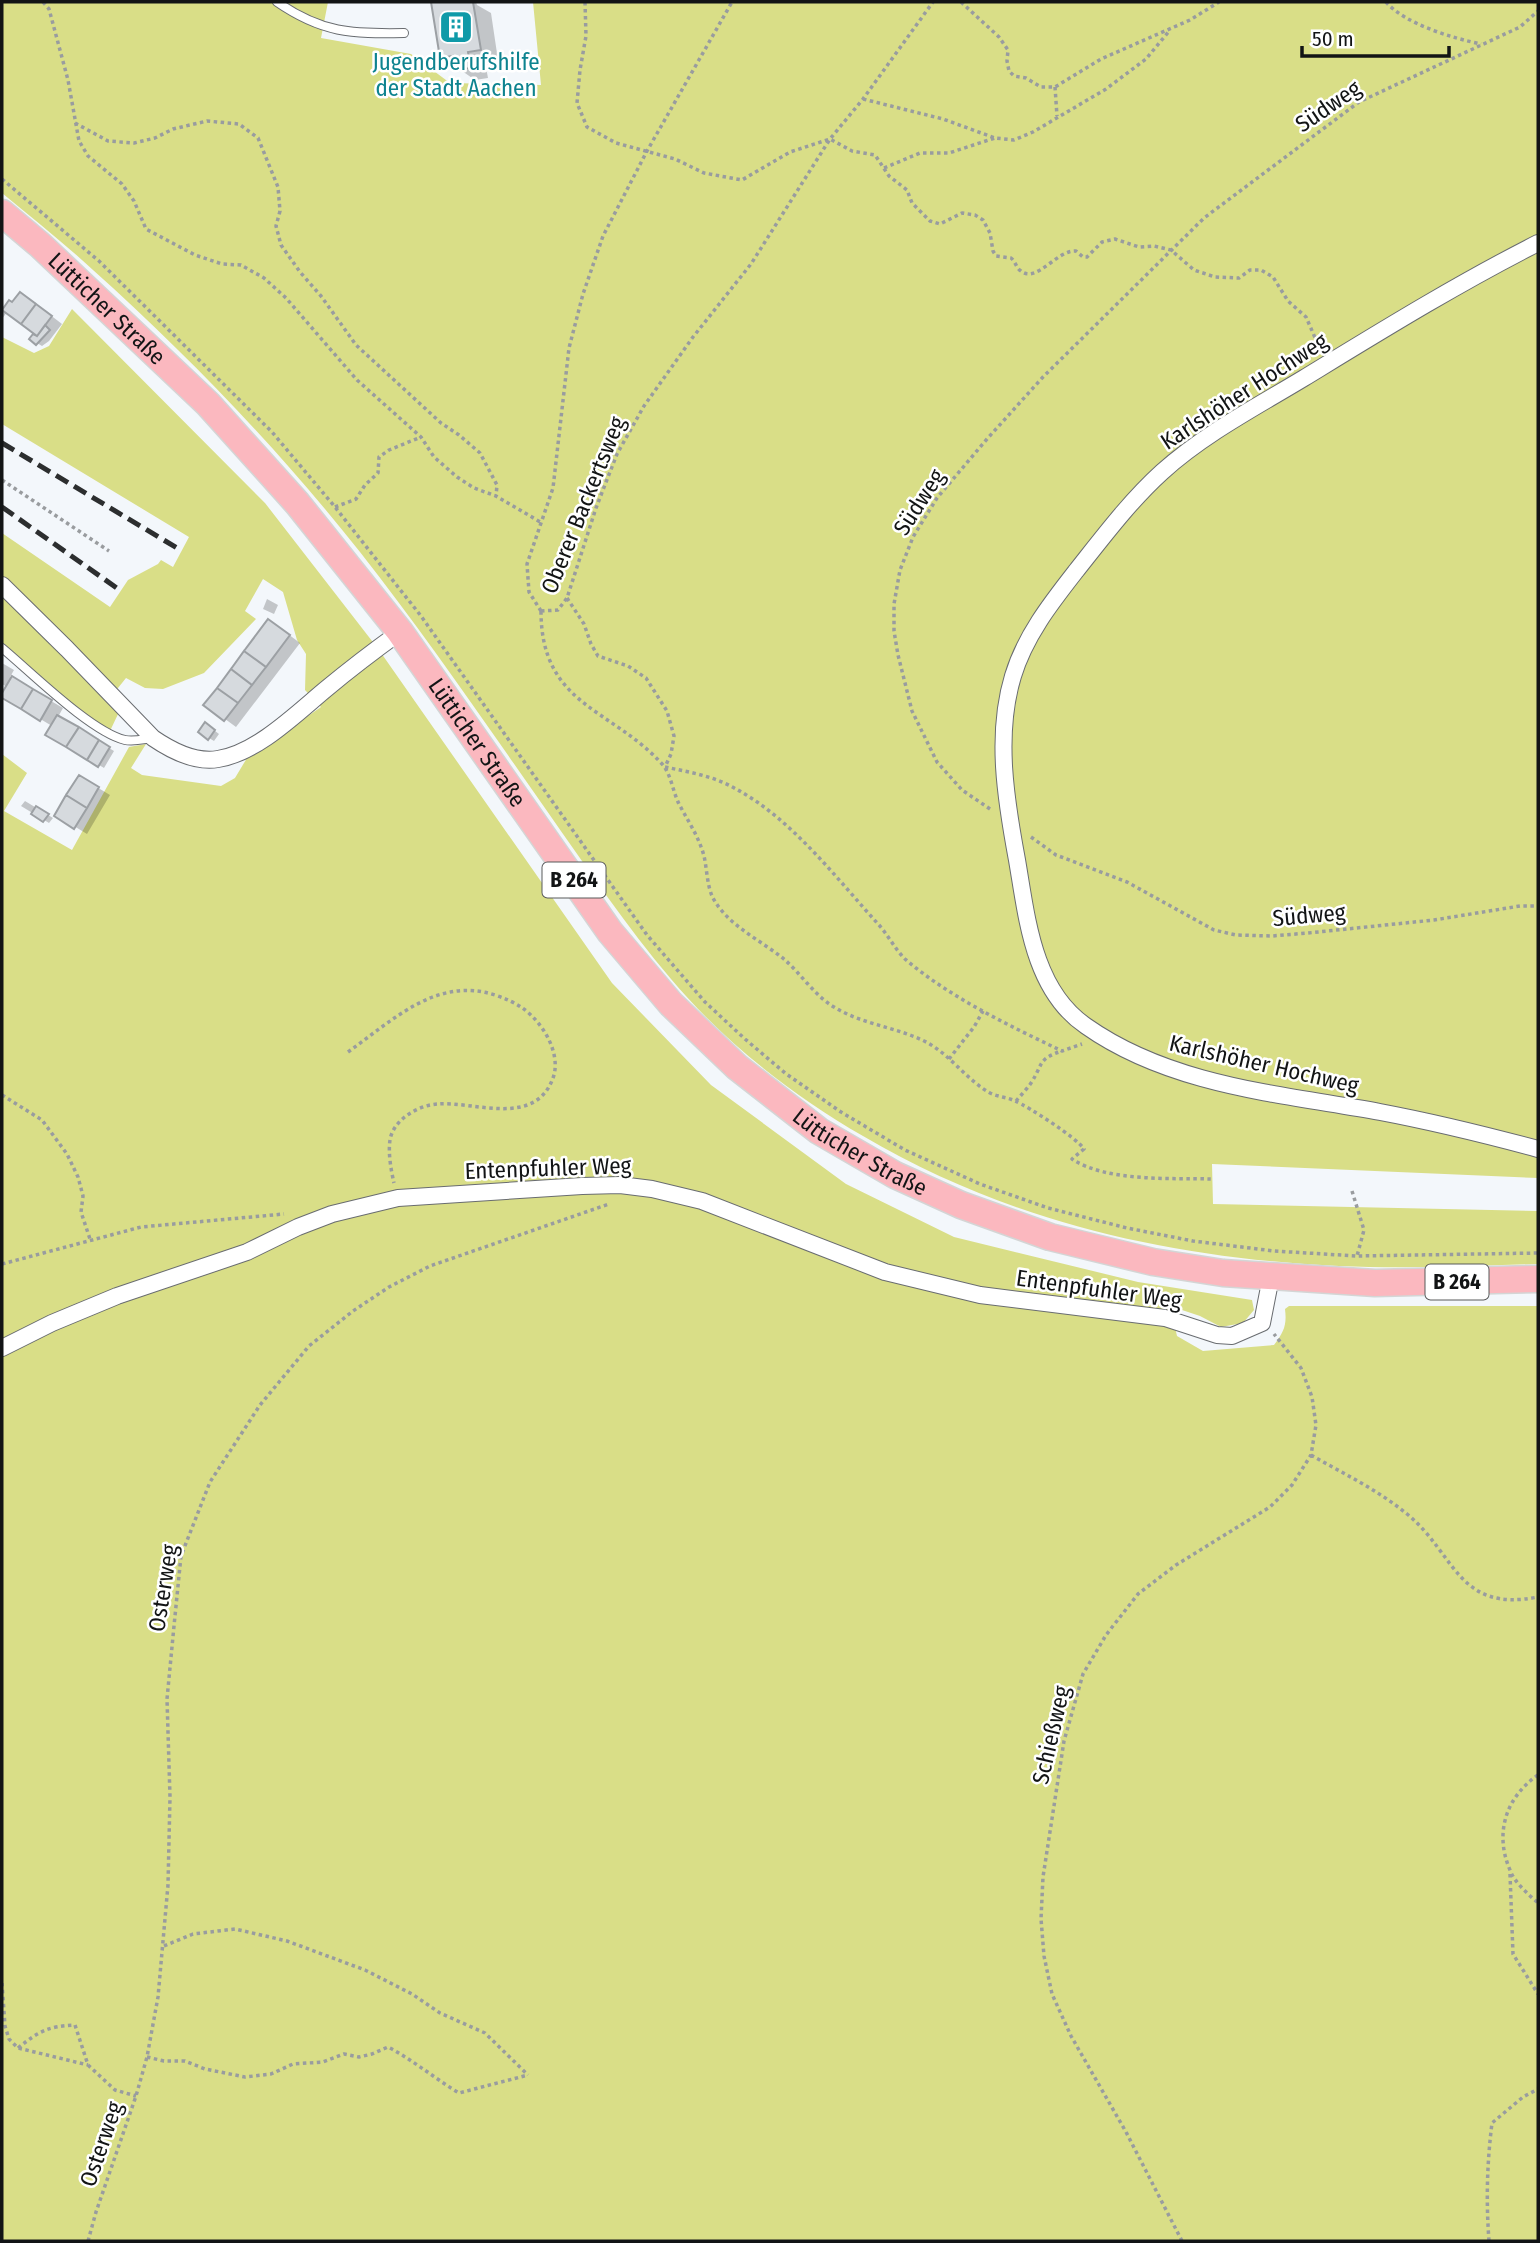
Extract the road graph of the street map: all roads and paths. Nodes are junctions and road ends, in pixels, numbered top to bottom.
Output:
1 (43, 2) edge
2 (278, 2) edge
3 (585, 2) edge
4 (732, 2) edge
5 (933, 2) edge
6 (961, 2) edge
7 (1219, 2) edge
8 (1386, 2) edge
9 (1538, 11) edge
10 (1533, 16) junction
11 (1538, 23) edge
12 (1170, 30) junction
13 (404, 33) dead end
14 (1483, 44) junction
15 (1055, 87) junction
16 (863, 99) junction
17 (1057, 117) junction
18 (75, 123) junction
19 (995, 138) junction
20 (830, 139) junction
21 (647, 151) junction
22 (884, 168) junction
23 (2, 179) edge
24 (2, 213) edge
25 (1538, 243) edge
26 (1171, 250) junction
27 (1329, 363) junction
28 (421, 438) junction
29 (2, 480) edge
30 (496, 496) junction
31 (335, 507) junction
32 (542, 523) junction
33 (109, 551) dead end
34 (2, 585) edge
35 (567, 598) junction
36 (541, 611) junction
37 (400, 632) junction
38 (2, 648) edge
39 (153, 738) junction
40 (665, 767) junction
41 (1010, 822) junction
42 (1538, 906) edge
43 (983, 1011) junction
44 (1107, 1040) junction
45 (1062, 1051) junction
46 (348, 1052) dead end
47 (949, 1059) junction
48 (2, 1095) edge
49 (1016, 1101) junction
50 (1538, 1149) edge
51 (1211, 1179) dead end
52 (1352, 1191) dead end
53 (398, 1198) junction
54 (616, 1202) dead end
55 (288, 1213) dead end
56 (90, 1239) junction
57 (1538, 1253) edge
58 (1357, 1256) junction
59 (2, 1264) edge
60 (1271, 1277) junction
61 (1538, 1279) edge
62 (1262, 1323) junction
63 (2, 1348) edge
64 (1311, 1455) junction
65 (1538, 1597) edge
66 (1538, 1775) edge
67 (1531, 1780) junction
68 (1538, 1783) edge
69 (1510, 1872) junction
70 (1538, 1903) edge
71 (163, 1946) junction
72 (2, 1983) edge
73 (1538, 1994) edge
74 (18, 2048) junction
75 (147, 2057) junction
76 (88, 2065) junction
77 (1538, 2089) edge
78 (136, 2096) junction
79 (88, 2241) edge
80 (1182, 2241) edge
81 (1489, 2241) edge

1 - 18 path
2 - 13 lane
3 - 21 path
4 - 21 path, Oberer Backertsweg
5 - 16 path, Oberer Backertsweg
6 - 15 path
7 - 12 path
8 - 14 path
9 - 10 path, Südweg
10 - 11 path
10 - 14 path, Südweg
12 - 15 path
12 - 17 path
14 - 26 path, Südweg
15 - 17 path
16 - 19 path
16 - 20 path, Oberer Backertsweg
17 - 19 path
18 - 28 path
18 - 30 path
19 - 22 path
20 - 21 path
20 - 22 path
20 - 35 path, Oberer Backertsweg
21 - 32 path, Oberer Backertsweg
22 - 26 path
23 - 31 path
24 - 37 main road, Lütticher Straße / B 264
25 - 27 street, Karlshöher Hochweg
26 - 27 path
26 - 41 path, Südweg
27 - 41 street, Karlshöher Hochweg
28 - 30 path
28 - 31 path
29 - 33 path
30 - 32 path
31 - 58 path
32 - 36 path, Oberer Backertsweg
34 - 39 street
35 - 36 path, Oberer Backertsweg
35 - 40 path
36 - 40 path
37 - 39 street
37 - 60 main road, Lütticher Straße / B 264
38 - 39 lane
40 - 43 path
40 - 47 path
41 - 42 path, Südweg
41 - 44 street, Karlshöher Hochweg
43 - 45 path
43 - 47 path
44 - 45 path
44 - 50 street, Karlshöher Hochweg
45 - 49 path
46 - 53 path
47 - 49 path
48 - 56 path
49 - 51 path
52 - 58 path
53 - 62 street, Entenpfuhler Weg
53 - 63 street, Entenpfuhler Weg
54 - 71 path, Osterweg
55 - 56 path
56 - 59 path
57 - 58 path
60 - 61 main road, Lütticher Straße / B 264
60 - 62 street
62 - 64 path, Schießweg
64 - 65 path
64 - 80 path, Schießweg
66 - 67 path
67 - 68 path
67 - 69 path
69 - 70 path
69 - 73 path
71 - 75 path, Osterweg
71 - 75 path
72 - 74 path
74 - 76 path
74 - 76 path
75 - 78 path, Osterweg
76 - 78 path
77 - 81 path
78 - 79 path, Osterweg

